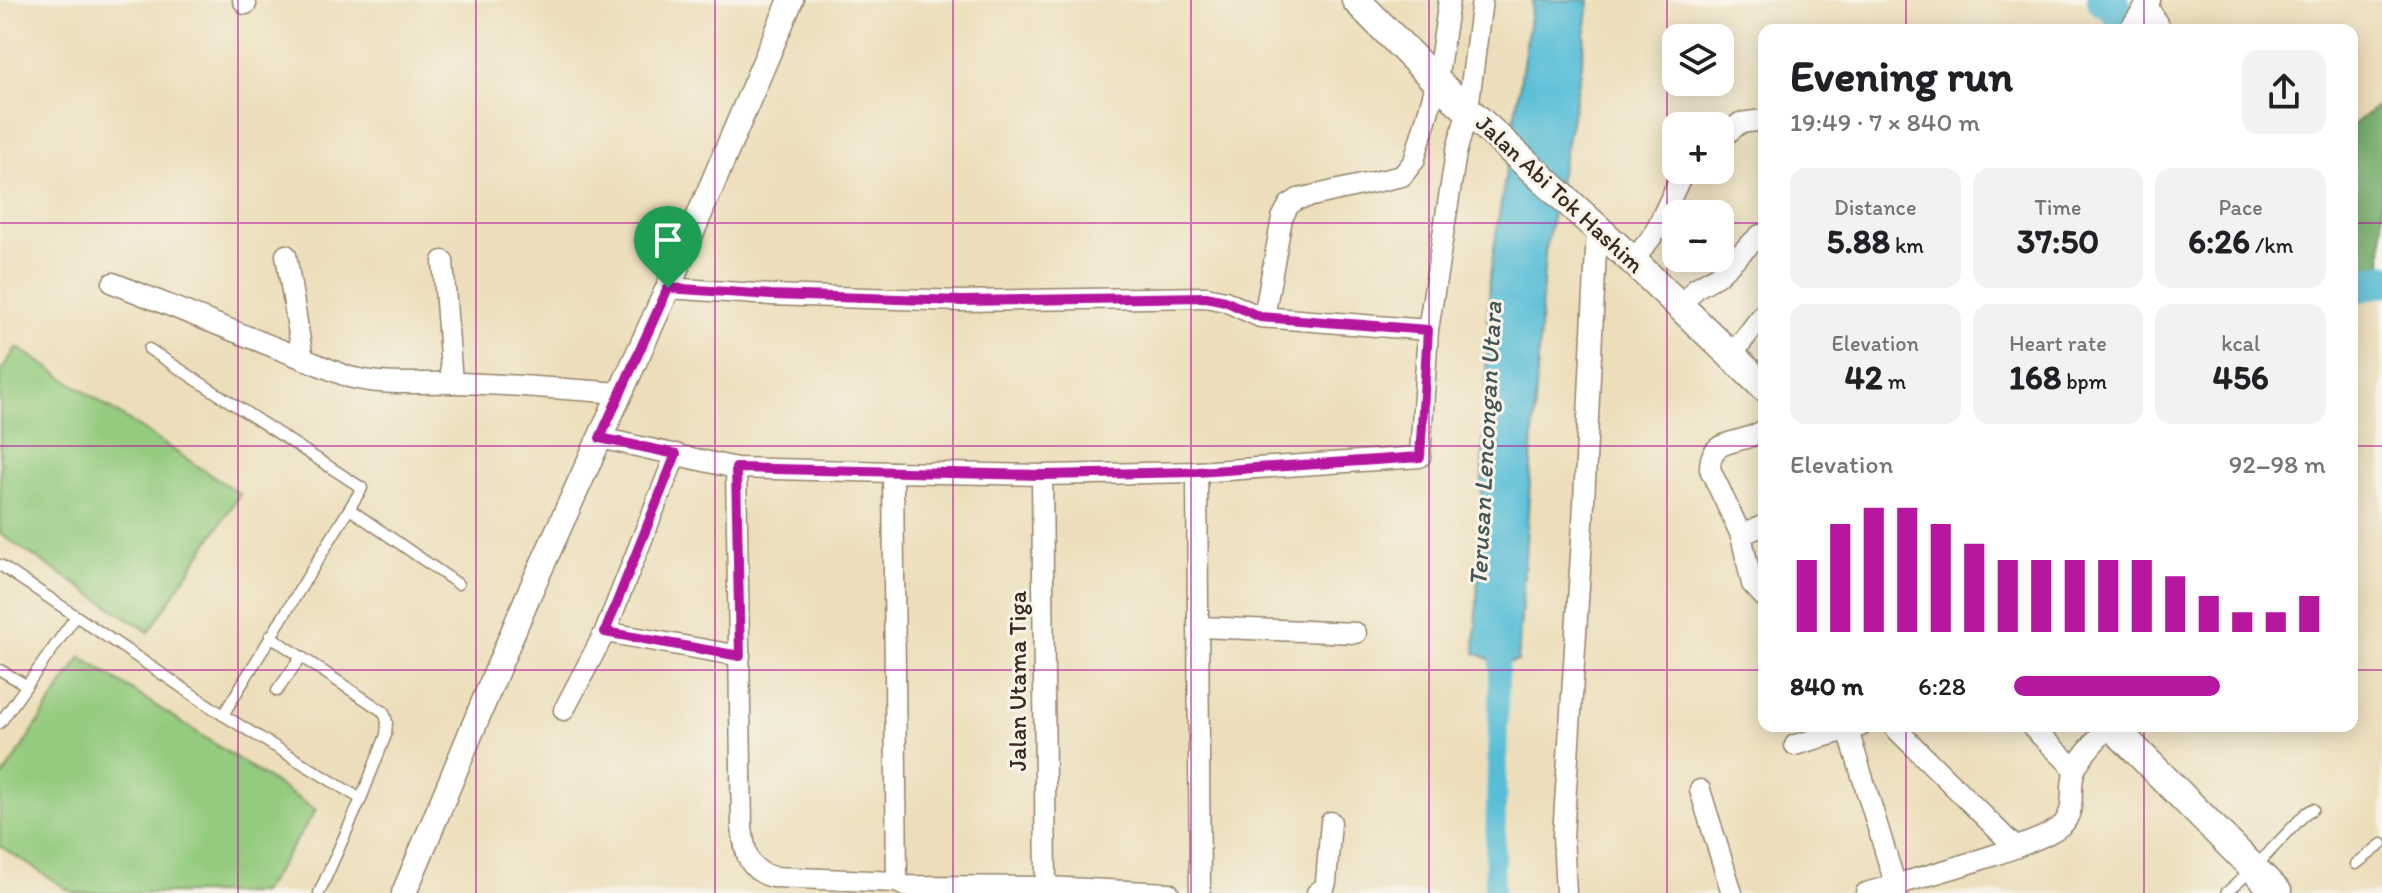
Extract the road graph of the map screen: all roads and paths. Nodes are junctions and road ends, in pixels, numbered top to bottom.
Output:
1 (791, 0) edge
2 (1356, 0) edge
3 (1449, 0) edge
4 (1482, 0) edge
5 (1437, 82) junction
6 (1476, 117) junction
7 (1758, 121) edge
8 (1734, 128) edge
9 (1677, 184) edge
10 (1597, 229) junction
11 (1758, 237) edge
12 (286, 255) dead end
13 (443, 261) dead end
14 (1633, 261) junction
15 (113, 283) dead end
16 (668, 288) junction
17 (1681, 306) junction
18 (1264, 317) junction
19 (1758, 321) edge
20 (1428, 330) junction
21 (149, 349) dead end
22 (1731, 356) junction
23 (303, 359) junction
24 (1758, 381) edge
25 (452, 383) junction
26 (619, 393) junction
27 (1758, 433) edge
28 (600, 438) junction
29 (676, 454) junction
30 (736, 468) junction
31 (893, 472) junction
32 (1197, 472) junction
33 (1042, 475) junction
34 (351, 510) junction
35 (1758, 528) edge
36 (1741, 535) junction
37 (0, 565) edge
38 (458, 584) dead end
39 (1758, 590) edge
40 (76, 616) junction
41 (1199, 627) junction
42 (605, 632) junction
43 (1356, 633) dead end
44 (270, 636) junction
45 (740, 656) junction
46 (301, 657) junction
47 (0, 670) edge
48 (26, 685) junction
49 (277, 691) dead end
50 (564, 710) dead end
51 (223, 715) junction
52 (0, 723) edge
53 (1841, 732) edge
54 (1856, 732) edge
55 (1899, 732) edge
56 (2037, 732) edge
57 (2105, 732) edge
58 (2116, 732) edge
59 (1795, 745) dead end
60 (2075, 769) junction
61 (1700, 790) dead end
62 (361, 799) junction
63 (2313, 809) dead end
64 (1331, 822) dead end
65 (2382, 844) edge
66 (2015, 847) junction
67 (2356, 864) dead end
68 (2254, 868) junction
69 (897, 882) junction
70 (1046, 887) junction
71 (1897, 889) edge
72 (319, 893) edge
73 (404, 893) edge
74 (1169, 893) edge
75 (1200, 893) edge
76 (1317, 893) edge
77 (1566, 893) edge
78 (1732, 893) edge
79 (1866, 893) edge
80 (2226, 893) edge
81 (2278, 893) edge

1 - 16 street
2 - 5 main road, Jalan Abi Tok Hashim
3 - 5 street
4 - 6 street
5 - 6 main road, Jalan Abi Tok Hashim
5 - 18 street
6 - 10 main road, Jalan Abi Tok Hashim
6 - 20 street
7 - 8 street
9 - 14 street
10 - 14 main road, Jalan Abi Tok Hashim
10 - 77 street
11 - 17 street
12 - 23 street
13 - 25 street
14 - 17 main road, Jalan Abi Tok Hashim
15 - 23 street
16 - 18 street
16 - 26 street
17 - 22 main road, Jalan Abi Tok Hashim
18 - 20 street
19 - 22 street
20 - 32 street
21 - 34 lane
22 - 24 main road, Jalan Abi Tok Hashim
23 - 25 street
25 - 26 street
26 - 28 street
27 - 36 street
28 - 29 street
28 - 73 street
29 - 30 street
29 - 42 street
30 - 31 street
30 - 45 street
31 - 33 street
31 - 69 street
32 - 33 street
32 - 41 street
33 - 70 street, Jalan Utama Tiga
34 - 38 lane
34 - 44 lane
35 - 36 street
36 - 39 street
37 - 40 lane
40 - 48 lane
40 - 51 lane
41 - 43 street
41 - 75 street
42 - 45 street
42 - 50 street
44 - 46 lane
44 - 51 lane
45 - 69 street
46 - 49 lane
46 - 62 lane
47 - 48 lane
48 - 52 lane
51 - 62 lane
53 - 59 street
54 - 71 street
55 - 66 street
56 - 60 street
57 - 60 street
58 - 68 main road
60 - 66 street
61 - 78 street
62 - 72 lane
63 - 68 lane
64 - 76 street
65 - 67 lane
66 - 71 street
68 - 80 lane
68 - 81 main road
69 - 70 street
70 - 74 street
71 - 79 street

